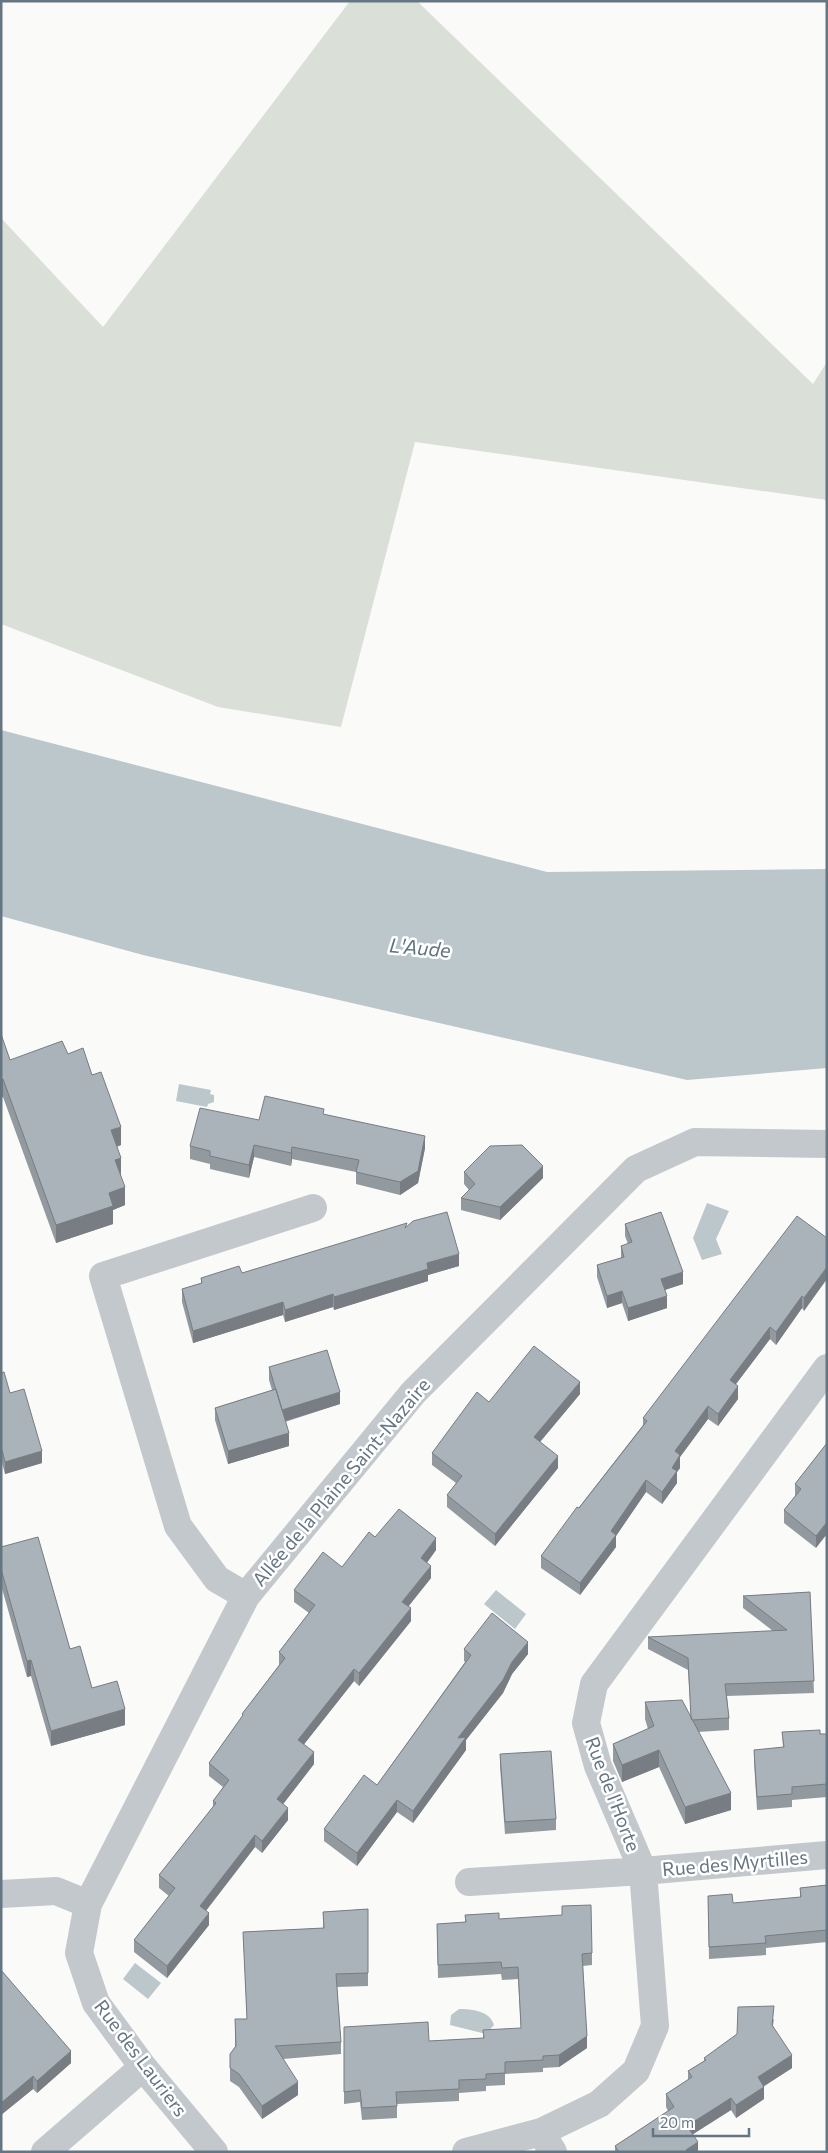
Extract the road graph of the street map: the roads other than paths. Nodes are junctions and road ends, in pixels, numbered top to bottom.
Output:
1 (827, 1144) edge
2 (312, 1208) dead end
3 (827, 1368) edge
4 (246, 1596) junction
5 (827, 1855) edge
6 (642, 1871) junction
7 (469, 1882) dead end
8 (1, 1894) edge
9 (88, 1904) junction
10 (143, 2067) junction
11 (547, 2142) edge
12 (216, 2151) edge
13 (45, 2152) edge
14 (466, 2152) edge

1 - 4 street, Allée de la Plaine Saint-Nazaire
2 - 4 street
3 - 6 street, Rue de l'Horte
4 - 9 street, Allée de la Plaine Saint-Nazaire
5 - 6 street, Rue des Myrtilles
6 - 7 street, Rue des Myrtilles
6 - 11 street, Rue de l'Horte
8 - 9 street
9 - 10 street, Rue des Lauriers
10 - 12 street, Rue des Lauriers
10 - 13 street
11 - 14 street, Rue de l'Horte

